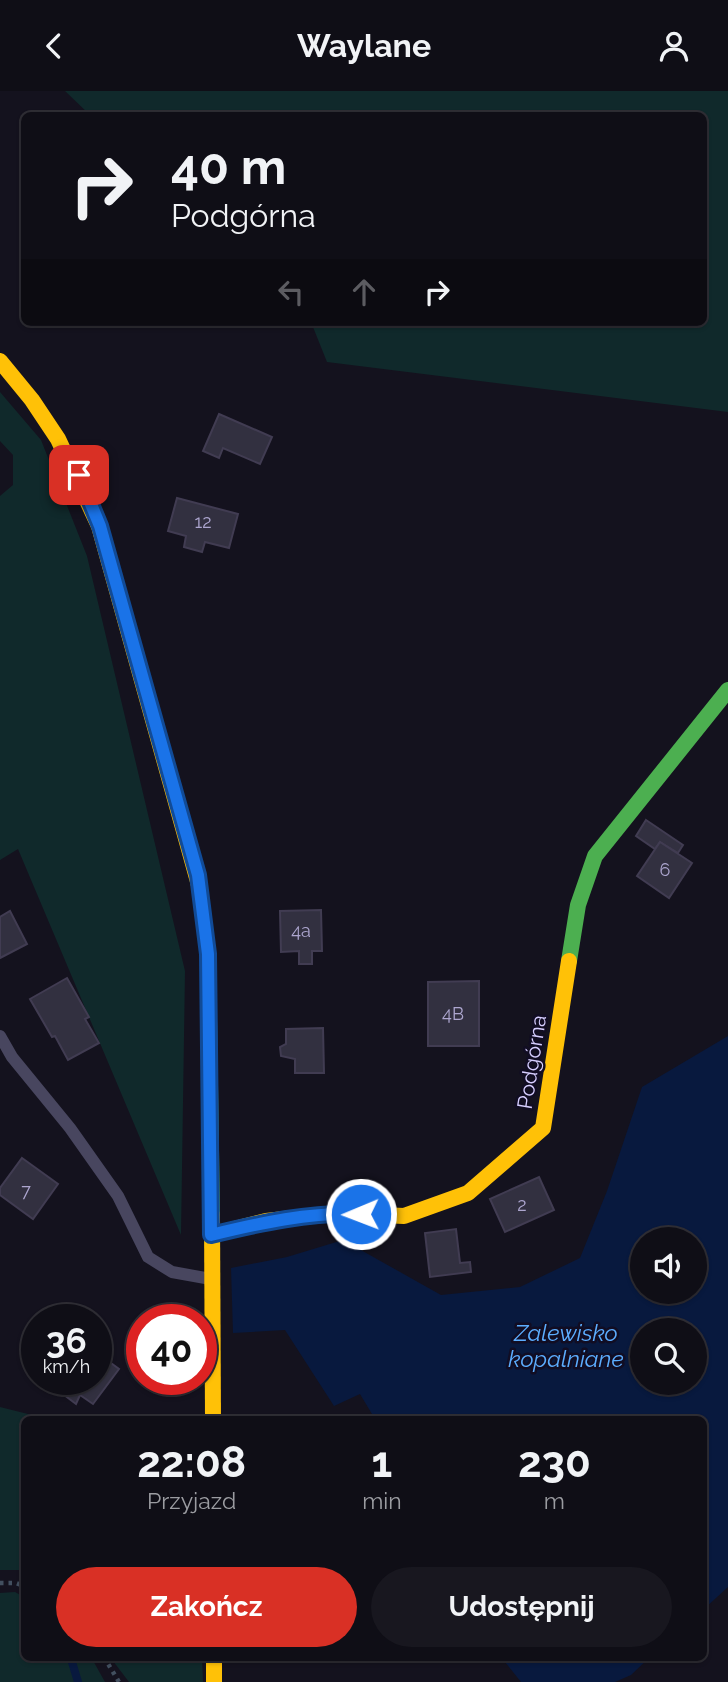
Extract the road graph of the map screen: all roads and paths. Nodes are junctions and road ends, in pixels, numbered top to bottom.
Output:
1 (0, 361) edge
2 (728, 691) edge
3 (0, 1036) edge
4 (211, 1235) junction
5 (212, 1279) junction
6 (213, 1416) edge
7 (0, 1583) edge
8 (21, 1586) edge
9 (106, 1661) edge
10 (214, 1661) edge
11 (119, 1682) edge
12 (214, 1682) edge

1 - 4 street
2 - 4 street, Podgórna
3 - 5 lane
4 - 5 street
5 - 6 street
7 - 8 path
9 - 11 path
10 - 12 street

